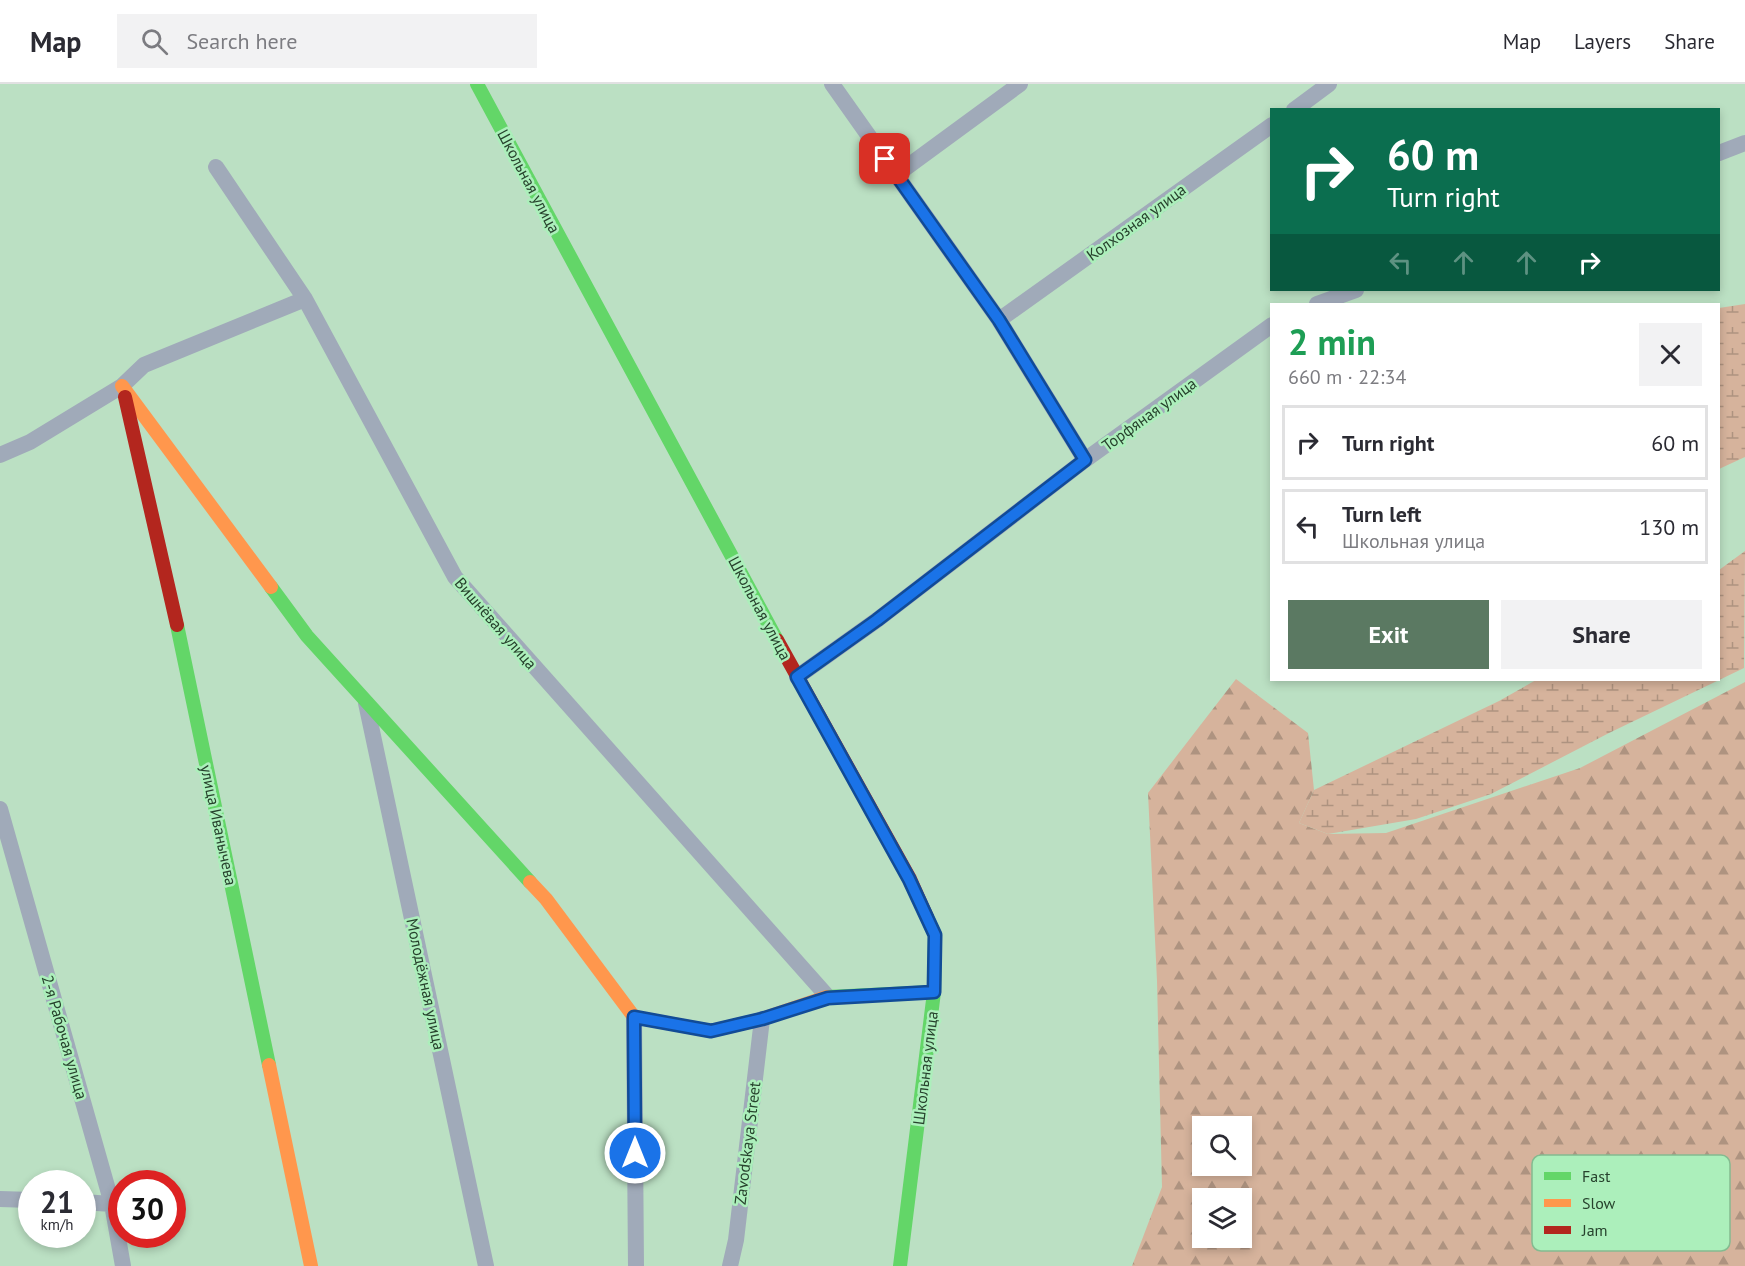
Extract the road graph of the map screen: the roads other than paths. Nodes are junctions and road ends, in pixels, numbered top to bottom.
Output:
1 (477, 84) edge
2 (832, 84) edge
3 (1020, 84) edge
4 (1329, 84) edge
5 (1297, 108) edge
6 (1270, 126) edge
7 (1745, 143) edge
8 (1720, 153) edge
9 (216, 167) dead end
10 (896, 175) junction
11 (1353, 291) edge
12 (305, 299) junction
13 (1320, 303) edge
14 (999, 320) junction
15 (1270, 326) edge
16 (122, 386) junction
17 (0, 455) edge
18 (1085, 460) junction
19 (797, 677) junction
20 (366, 702) junction
21 (0, 809) edge
22 (934, 992) junction
23 (828, 998) junction
24 (634, 1017) junction
25 (762, 1019) junction
26 (108, 1190) edge
27 (0, 1199) edge
28 (18, 1200) edge
29 (120, 1248) edge
30 (123, 1266) edge
31 (311, 1266) edge
32 (486, 1266) edge
33 (636, 1266) edge
34 (730, 1266) edge
35 (900, 1266) edge

1 - 19 street, Школьная улица
2 - 10 street
3 - 10 street
4 - 5 street
6 - 14 street, Колхозная улица
7 - 8 street
9 - 12 street, Вишнёвая улица
10 - 14 street
11 - 13 street
12 - 16 street
12 - 23 street, Вишнёвая улица
14 - 18 street
15 - 18 street, Торфяная улица
16 - 17 street
16 - 20 street
16 - 31 street, улица Иванычева
18 - 19 street, Торфяная улица
19 - 22 street, Школьная улица
20 - 24 street
20 - 32 street, Молодёжная улица
21 - 26 street, 2-я Рабочая улица
22 - 23 street
22 - 35 street, Школьная улица
23 - 25 street
24 - 25 street
24 - 33 street
25 - 34 street, Zavodskaya Street
27 - 28 street
29 - 30 street, 2-я Рабочая улица

